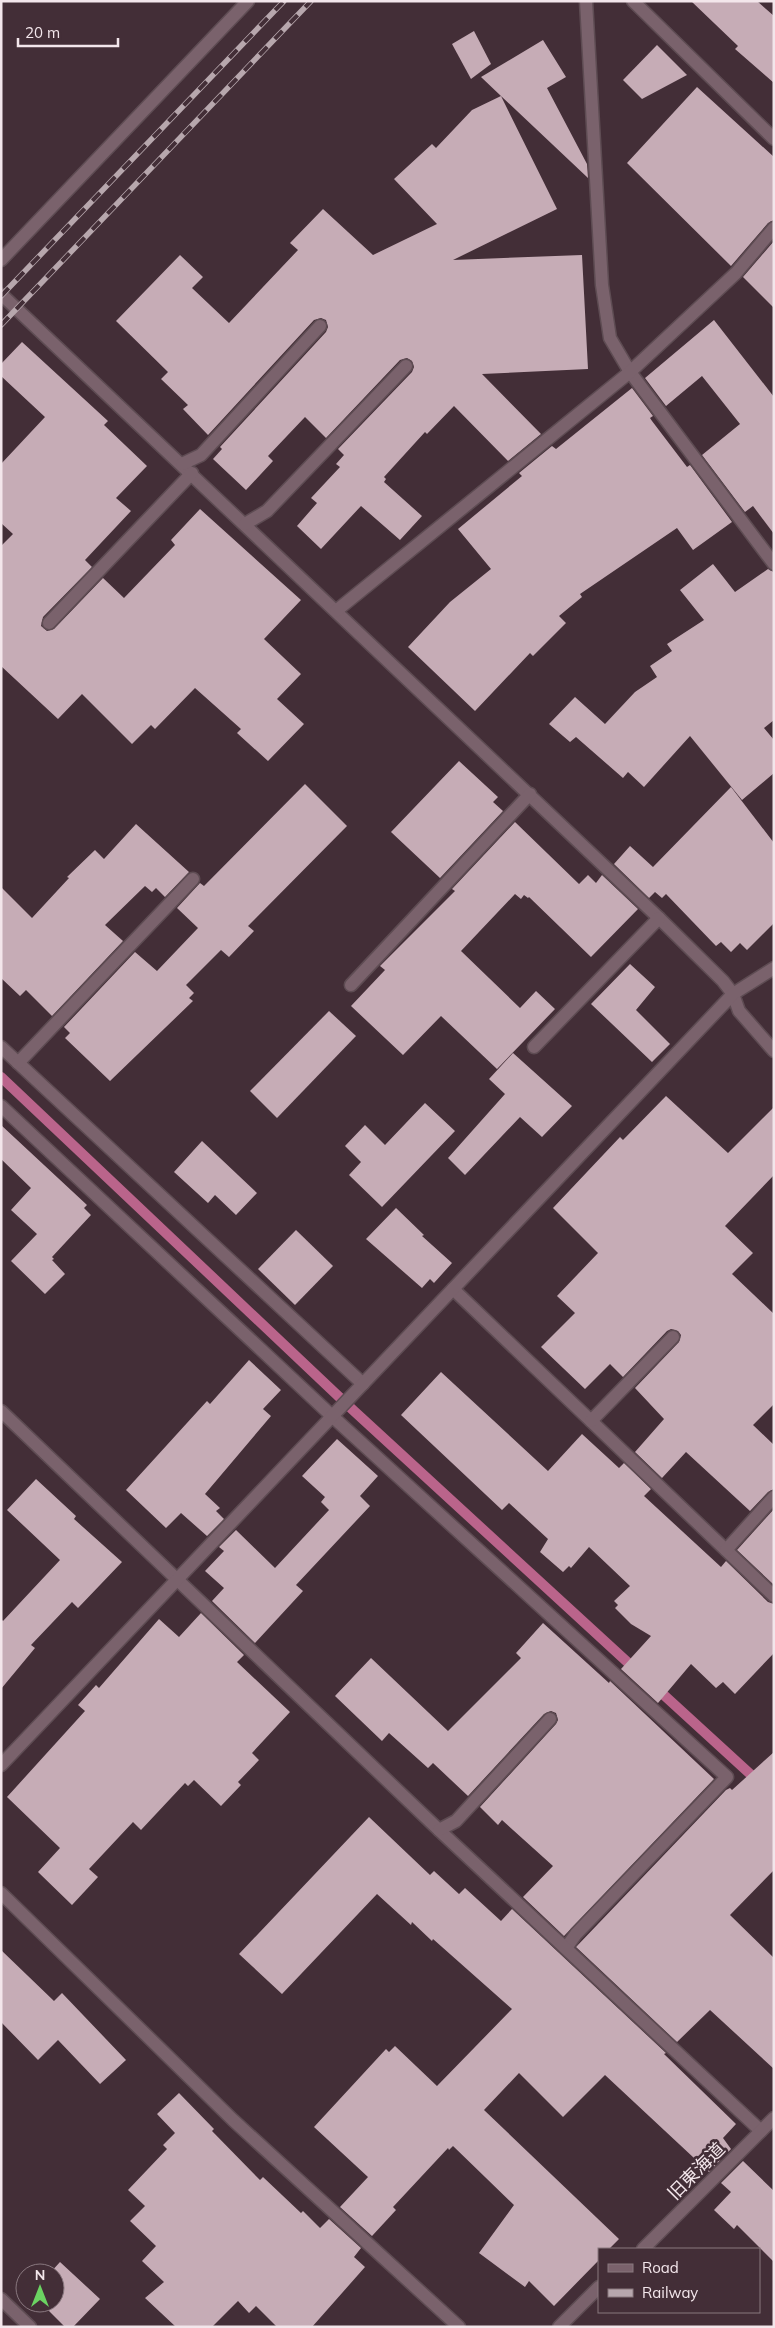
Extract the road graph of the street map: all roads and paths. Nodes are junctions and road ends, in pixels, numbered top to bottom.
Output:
1 (248, 1) edge
2 (586, 1) edge
3 (633, 1) edge
4 (774, 139) edge
5 (774, 228) edge
6 (1, 260) edge
7 (2, 295) edge
8 (320, 326) dead end
9 (406, 366) dead end
10 (630, 372) junction
11 (187, 469) junction
12 (245, 524) junction
13 (774, 564) edge
14 (336, 611) junction
15 (50, 623) dead end
16 (530, 794) junction
17 (192, 879) dead end
18 (659, 918) junction
19 (774, 968) edge
20 (351, 985) dead end
21 (733, 994) junction
22 (1, 1047) edge
23 (534, 1047) dead end
24 (774, 1051) edge
25 (18, 1063) junction
26 (1, 1106) edge
27 (453, 1289) junction
28 (673, 1337) dead end
29 (359, 1388) junction
30 (2, 1411) edge
31 (336, 1414) junction
32 (591, 1421) junction
33 (774, 1496) edge
34 (726, 1550) junction
35 (176, 1580) junction
36 (774, 1596) edge
37 (550, 1719) dead end
38 (1, 1765) edge
39 (439, 1830) junction
40 (1, 1893) edge
41 (566, 1948) junction
42 (774, 2118) edge
43 (761, 2131) junction
44 (644, 2248) edge
45 (598, 2288) edge
46 (1, 2299) edge
47 (30, 2327) edge
48 (459, 2327) edge
49 (559, 2327) edge

1 - 6 street
2 - 10 street
3 - 4 street
5 - 10 street
7 - 11 street
8 - 11 street
9 - 12 street
10 - 13 street
10 - 14 street
11 - 12 street
11 - 15 street
12 - 14 street
14 - 16 street
16 - 18 street
16 - 20 street
17 - 25 street
18 - 21 street
18 - 23 street
19 - 21 street
21 - 24 street
21 - 27 street
22 - 25 street
25 - 29 street
26 - 31 street
27 - 29 street
27 - 32 street
28 - 32 street
29 - 31 street
30 - 35 street
31 - 35 street
31 - 41 street
32 - 34 street
33 - 34 street
34 - 36 street
35 - 38 street
35 - 39 street
37 - 39 street
39 - 41 street
40 - 48 street
41 - 43 street
42 - 43 street, 旧東海道
43 - 44 street, 旧東海道
45 - 49 street
46 - 47 street

